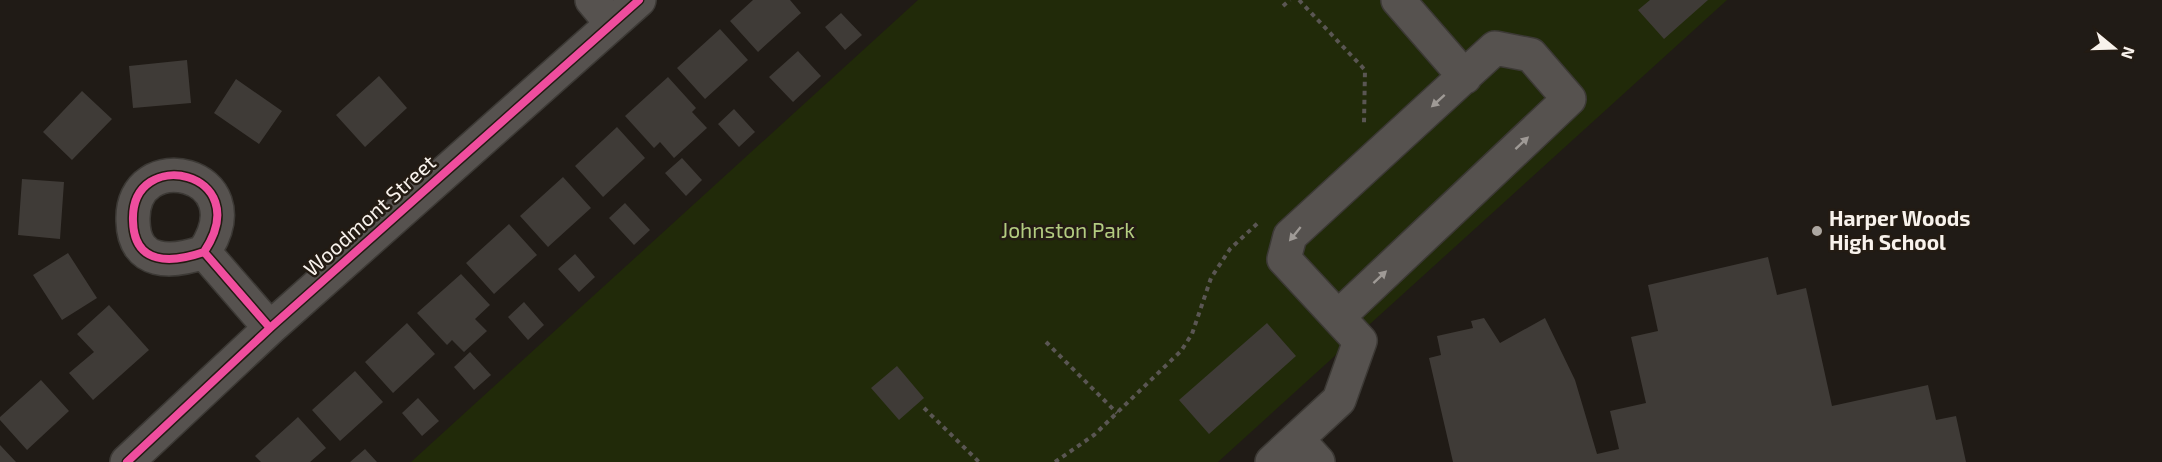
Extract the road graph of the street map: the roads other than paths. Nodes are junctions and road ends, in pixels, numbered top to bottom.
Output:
1 (639, 0) edge
2 (1398, 0) edge
3 (602, 12) edge
4 (1465, 77) junction
5 (204, 252) dead end
6 (1338, 317) junction
7 (270, 328) junction
8 (1307, 451) edge
9 (127, 462) edge
10 (1272, 462) edge

1 - 3 street, Woodmont Street
2 - 4 street
3 - 7 street, Woodmont Street
4 -> 6 street
6 -> 4 street
5 - 7 street
6 - 8 street
7 - 9 street, Woodmont Street
8 - 10 street

